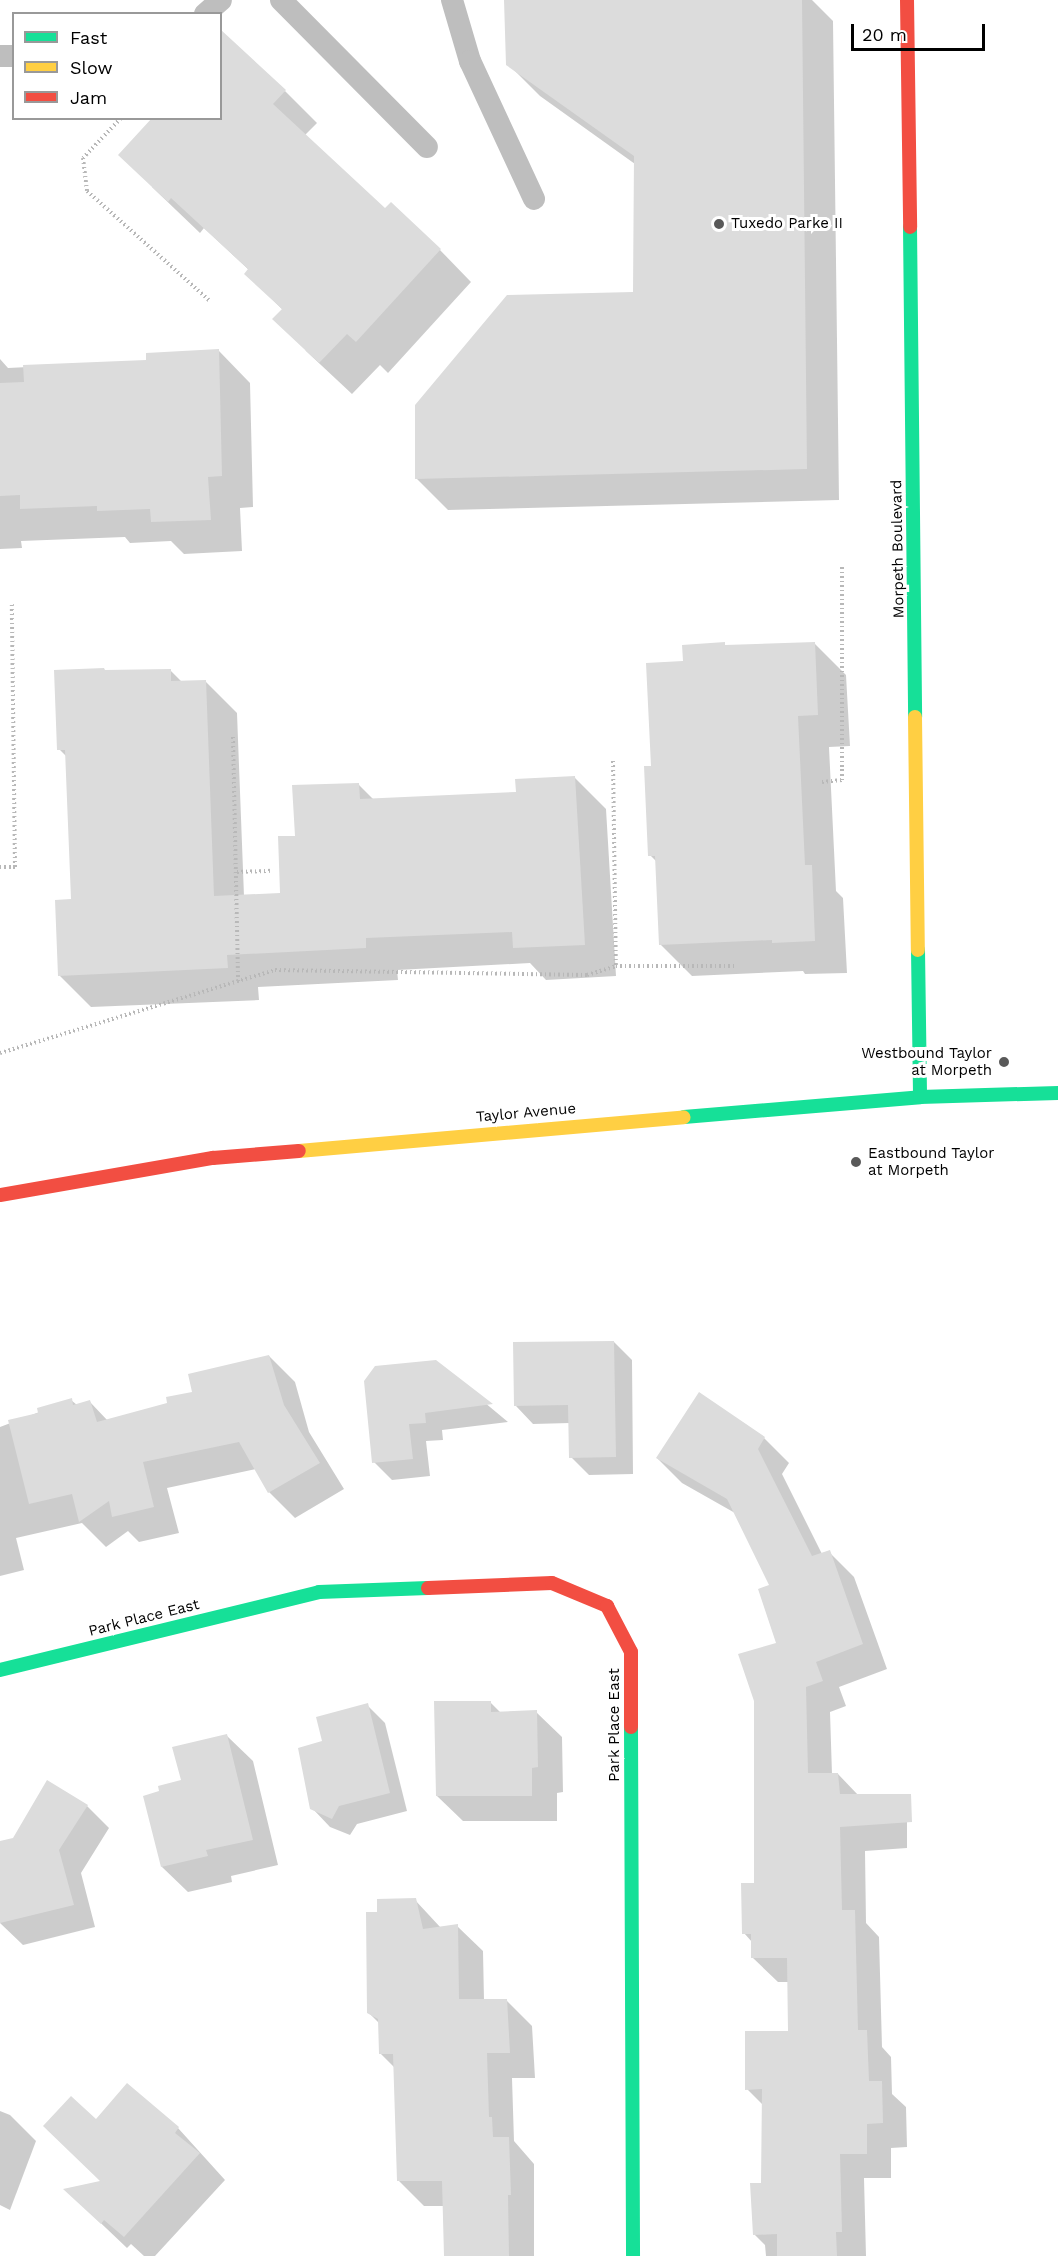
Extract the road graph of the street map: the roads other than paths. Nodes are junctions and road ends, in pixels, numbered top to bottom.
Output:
1 (221, 0) edge
2 (281, 0) edge
3 (452, 0) edge
4 (907, 0) edge
5 (207, 12) edge
6 (427, 147) dead end
7 (534, 199) dead end
8 (1058, 1093) edge
9 (920, 1097) junction
10 (0, 1195) edge
11 (0, 1670) edge
12 (633, 2256) edge

1 - 5 lane
2 - 6 lane
3 - 7 lane
4 - 9 street, Morpeth Boulevard
8 - 9 street, Taylor Avenue
9 - 10 street, Taylor Avenue
11 - 12 street, Park Place East

